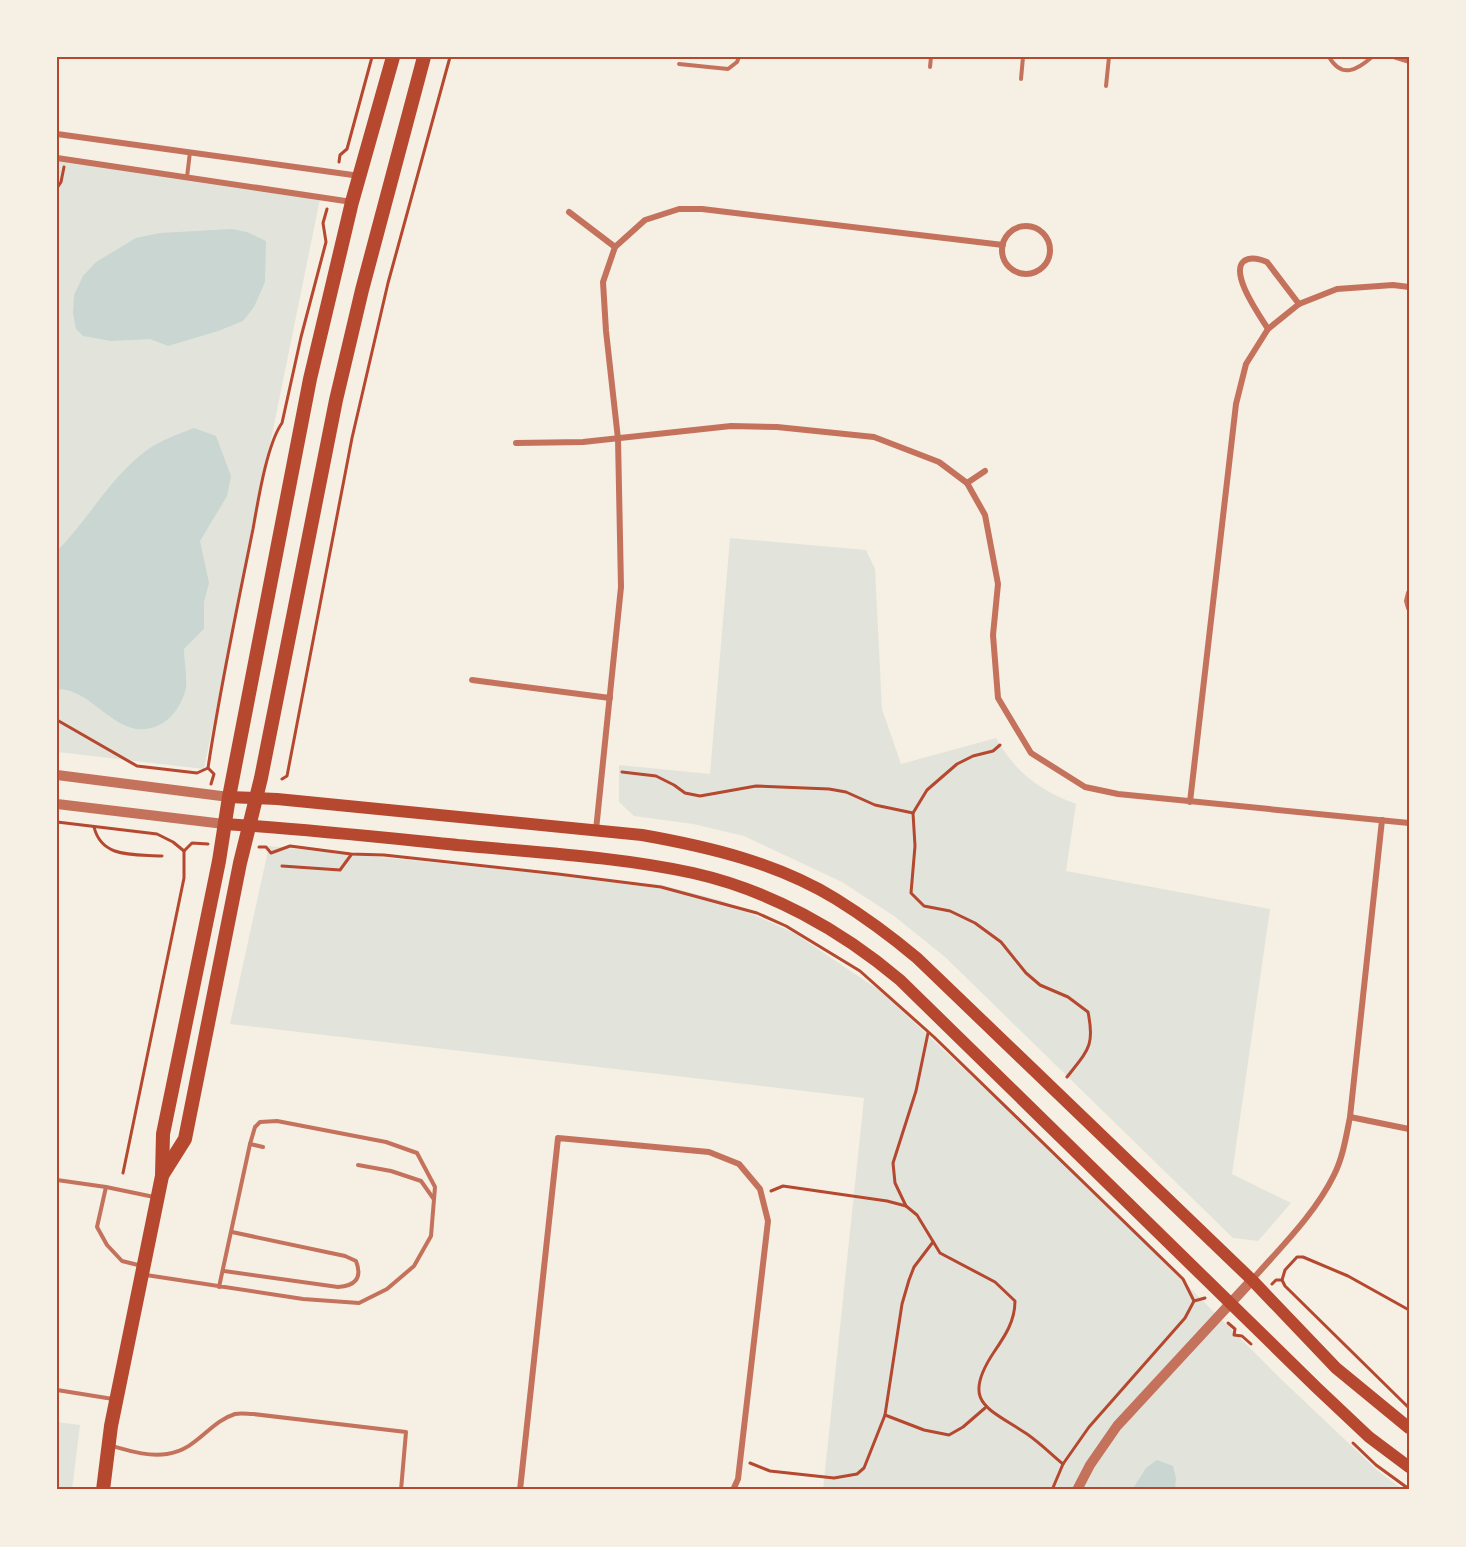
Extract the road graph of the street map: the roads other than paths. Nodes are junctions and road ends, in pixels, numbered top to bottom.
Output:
1 (393, 57) edge
2 (424, 57) edge
3 (739, 57) edge
4 (931, 57) edge
5 (1023, 57) edge
6 (1109, 57) edge
7 (1329, 57) edge
8 (1372, 57) edge
9 (1396, 57) edge
10 (1409, 61) edge
11 (680, 64) dead end
12 (930, 67) dead end
13 (1021, 79) dead end
14 (1106, 86) dead end
15 (57, 134) edge
16 (190, 152) junction
17 (57, 158) edge
18 (360, 176) junction
19 (187, 178) junction
20 (352, 202) junction
21 (569, 212) dead end
22 (1003, 245) junction
23 (615, 247) junction
24 (1409, 287) edge
25 (1299, 304) junction
26 (1268, 329) junction
27 (618, 439) junction
28 (516, 443) dead end
29 (985, 471) dead end
30 (967, 483) junction
31 (1409, 593) edge
32 (1409, 608) edge
33 (472, 680) dead end
34 (610, 698) junction
35 (57, 775) edge
36 (229, 797) junction
37 (256, 798) junction
38 (1190, 801) junction
39 (57, 804) edge
40 (1382, 820) junction
41 (1409, 823) edge
42 (224, 824) junction
43 (250, 825) junction
44 (596, 831) junction
45 (1350, 1118) junction
46 (1409, 1129) edge
47 (250, 1144) junction
48 (264, 1147) dead end
49 (358, 1165) dead end
50 (162, 1176) junction
51 (57, 1180) edge
52 (106, 1186) junction
53 (158, 1198) junction
54 (434, 1199) junction
55 (232, 1232) junction
56 (143, 1270) junction
57 (224, 1271) junction
58 (1252, 1280) junction
59 (219, 1287) junction
60 (1232, 1302) junction
61 (57, 1390) edge
62 (117, 1399) junction
63 (1409, 1428) edge
64 (109, 1446) junction
65 (1409, 1467) edge
66 (103, 1490) edge
67 (401, 1490) edge
68 (520, 1490) edge
69 (733, 1490) edge
70 (1077, 1490) edge

1 - 18 main road
2 - 37 main road
3 - 11 lane
4 - 12 lane
5 - 13 lane
6 - 14 lane
7 - 8 lane
9 - 10 street
15 - 16 street
16 - 18 street
16 - 19 lane
17 - 19 street
18 - 20 main road
19 - 20 street
20 - 36 main road
21 - 23 street
22 - 22 street
22 - 23 street
23 - 27 street
24 - 25 street
25 - 26 street
25 - 26 street
26 - 38 street
27 - 28 street
27 - 30 street
27 - 34 street
29 - 30 street
30 - 38 street
31 - 32 street
33 - 34 street
34 - 44 street
35 - 36 street
36 - 37 main road
36 - 42 main road
37 - 43 main road
37 - 44 main road
38 - 40 street
39 - 42 street
40 - 41 street
40 - 45 street
42 - 43 main road
42 - 50 main road
43 - 50 main road
43 - 60 main road
44 - 58 main road
45 - 46 street
45 - 58 street
47 - 48 lane
47 - 54 lane
47 - 55 lane
49 - 54 lane
50 - 53 main road
51 - 52 lane
52 - 53 lane
52 - 56 lane
53 - 56 main road
54 - 59 lane
55 - 57 lane
55 - 57 lane
56 - 59 lane
56 - 62 main road
57 - 59 lane
58 - 60 street
58 - 63 main road
60 - 65 main road
60 - 70 street
61 - 62 lane
62 - 64 main road
64 - 66 main road
64 - 67 lane
68 - 69 street

